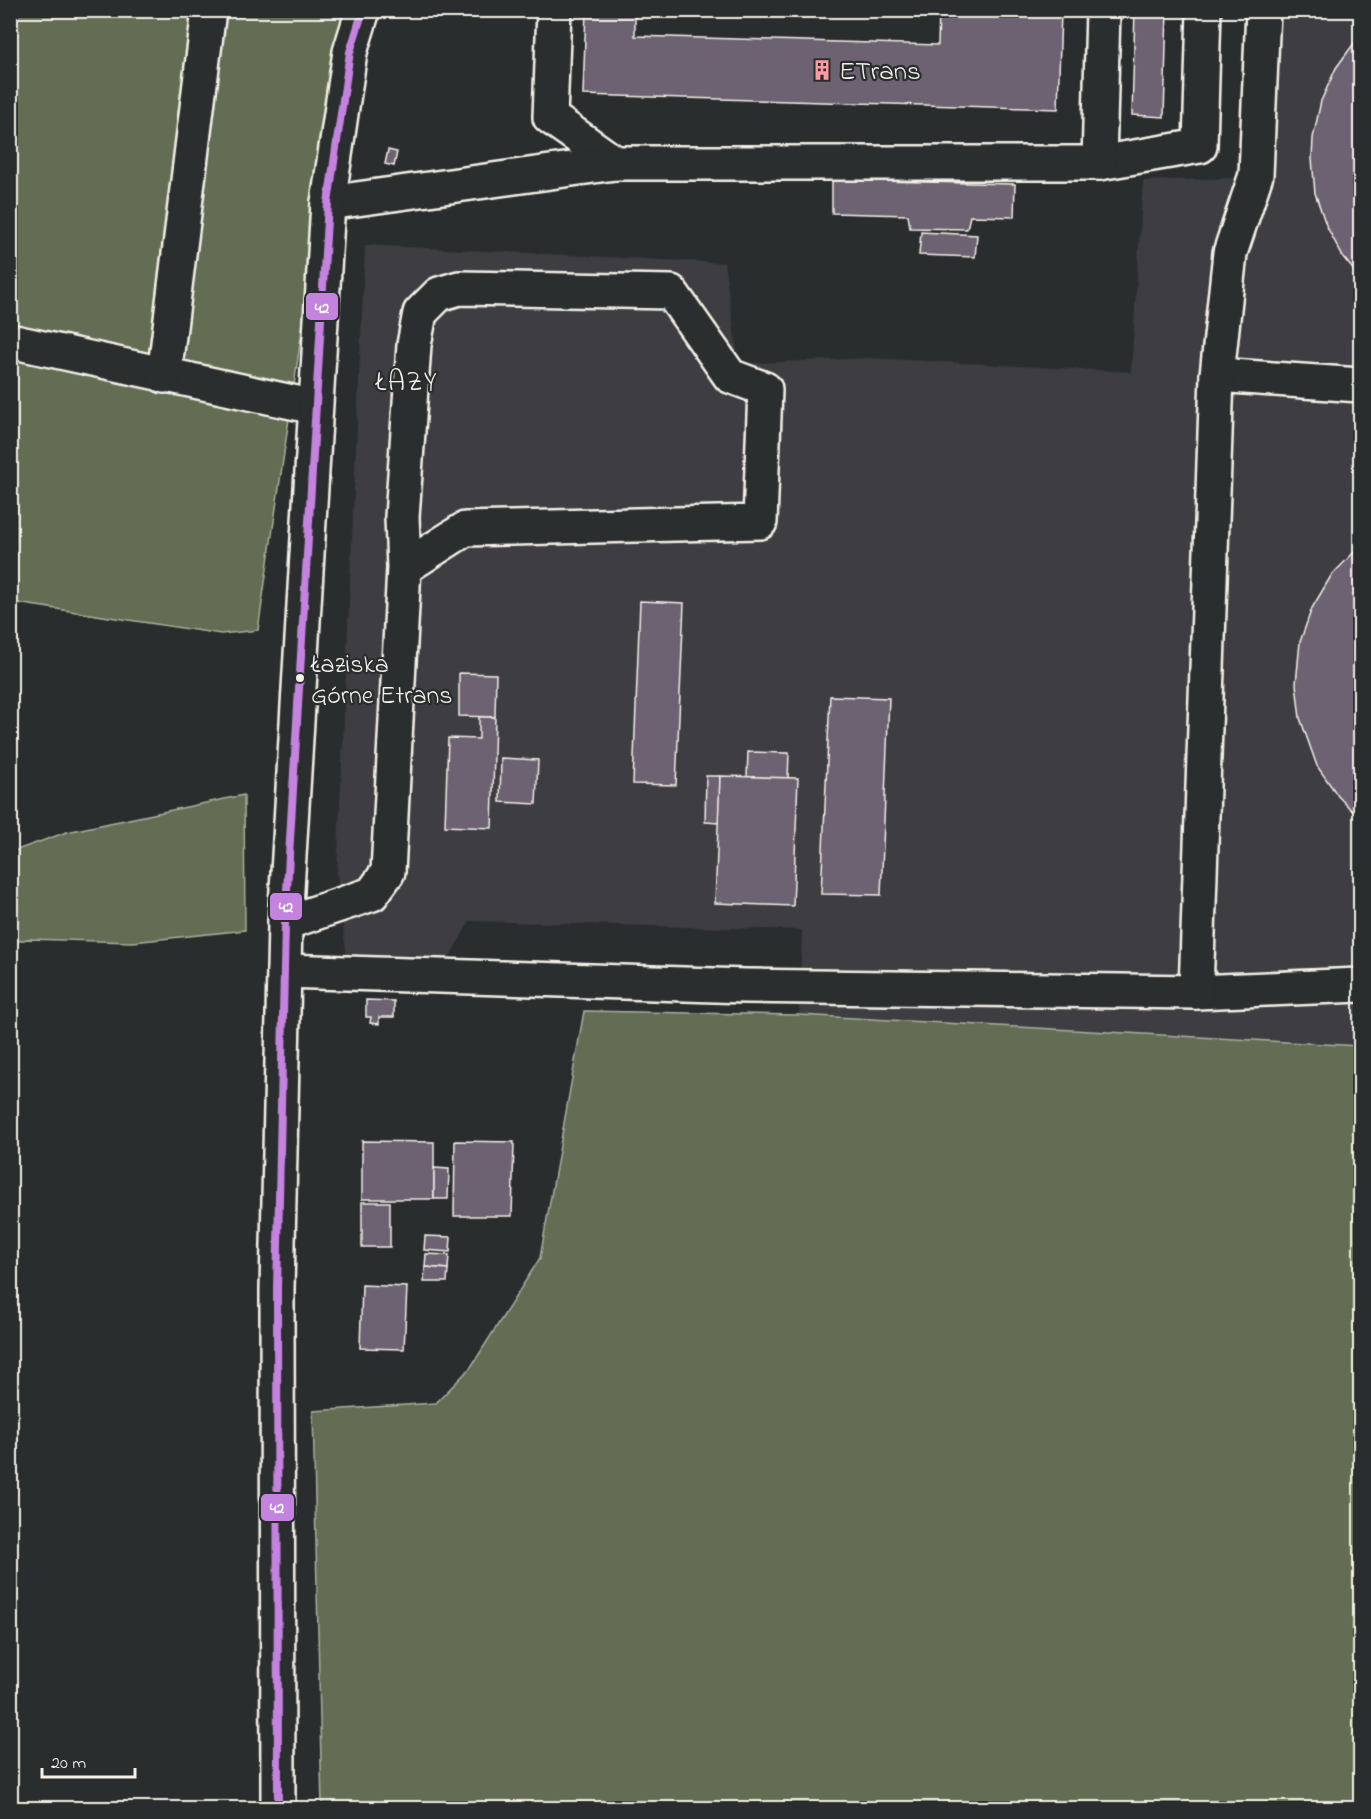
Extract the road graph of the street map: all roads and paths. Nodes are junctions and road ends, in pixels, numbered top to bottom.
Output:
1 (209, 10) edge
2 (363, 10) edge
3 (554, 10) edge
4 (1103, 10) edge
5 (1204, 10) edge
6 (1263, 10) edge
7 (615, 163) junction
8 (1099, 163) junction
9 (328, 203) junction
10 (10, 341) edge
11 (1217, 375) junction
12 (164, 376) junction
13 (1360, 385) edge
14 (315, 407) junction
15 (404, 568) junction
16 (285, 923) junction
17 (284, 970) junction
18 (1360, 985) edge
19 (1196, 993) junction
20 (278, 1809) edge

1 - 12 street
2 - 9 street
3 - 7 street
4 - 8 street
5 - 8 street
6 - 11 street
7 - 8 street
7 - 9 street
9 - 14 street
10 - 12 street
11 - 13 street
11 - 19 street
12 - 14 street
14 - 16 street
15 - 15 street
15 - 16 street
16 - 17 street
17 - 19 street
17 - 20 street
18 - 19 street

